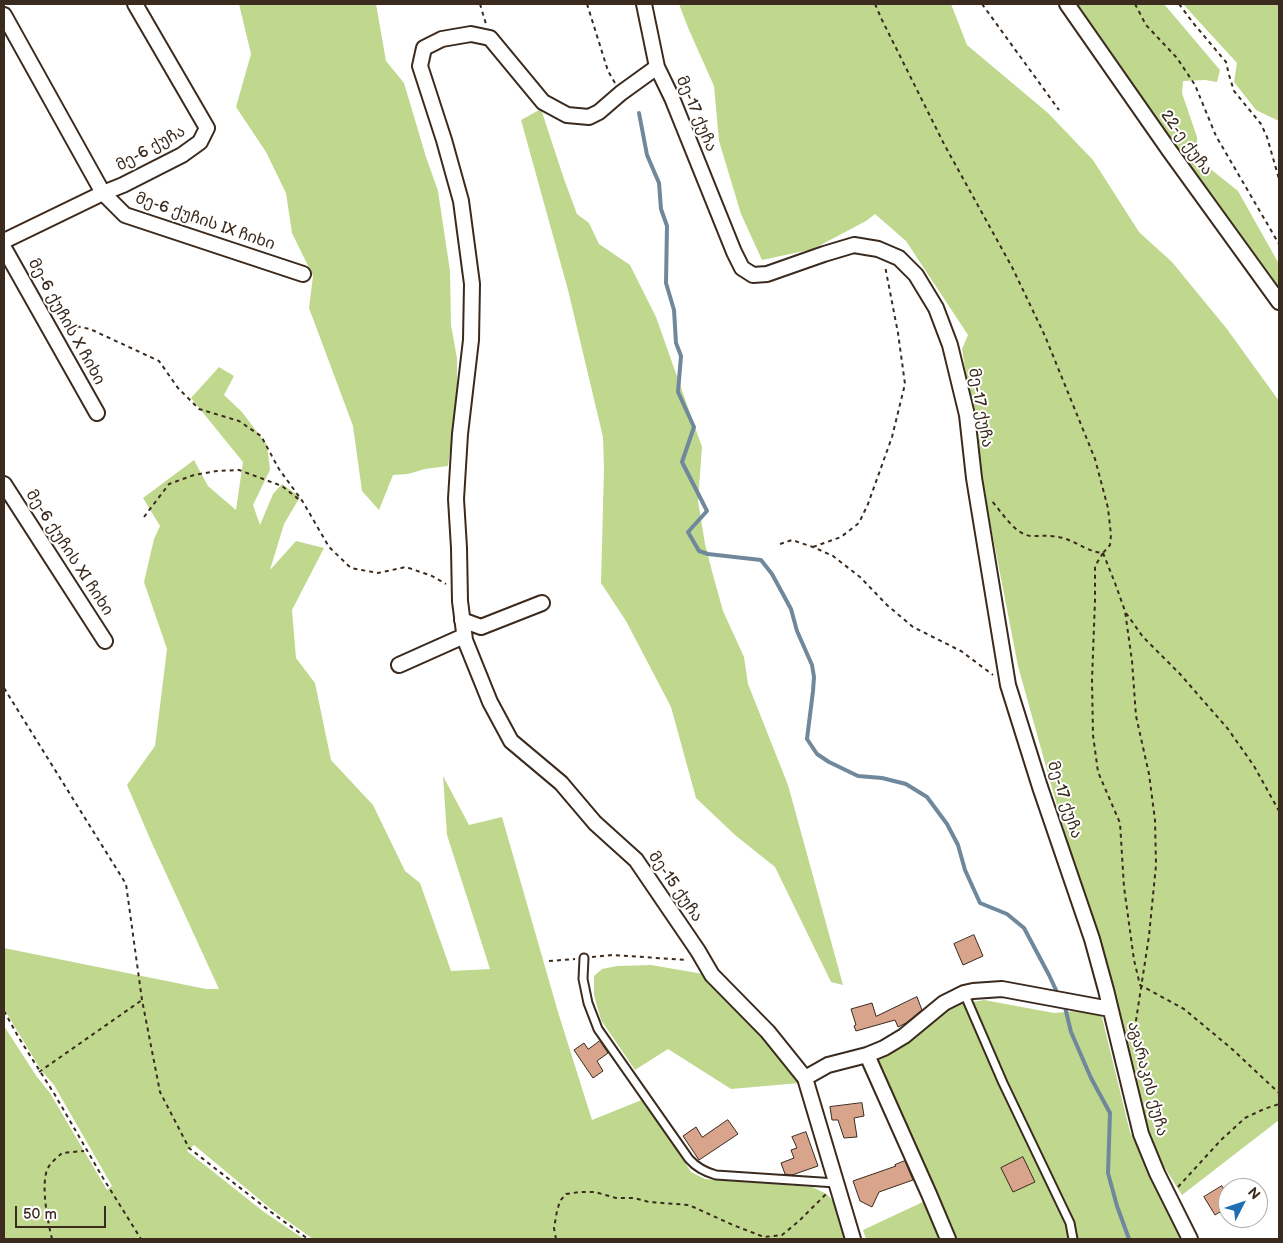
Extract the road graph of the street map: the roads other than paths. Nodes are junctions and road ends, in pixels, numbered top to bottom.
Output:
1 (135, 4) edge
2 (644, 4) edge
3 (1066, 4) edge
4 (4, 15) edge
5 (657, 67) junction
6 (103, 193) junction
7 (4, 241) edge
8 (4, 248) edge
9 (304, 274) dead end
10 (1279, 302) edge
11 (97, 413) dead end
12 (4, 484) edge
13 (8, 498) edge
14 (542, 603) dead end
15 (462, 620) junction
16 (464, 636) junction
17 (105, 641) dead end
18 (399, 665) dead end
19 (584, 958) road end
20 (964, 993) junction
21 (1110, 1009) junction
22 (867, 1056) junction
23 (805, 1078) junction
24 (836, 1183) junction
25 (854, 1239) edge
26 (948, 1239) edge
27 (1073, 1239) edge
28 (1190, 1239) edge

1 - 6 street, მე-6 ქუჩა
2 - 5 street, მე-17 ქუჩა
3 - 10 street, 22-ე ქუჩა
4 - 6 street, მე-6 ქუჩის IX ჩიხი
5 - 15 street, მე-15 ქუჩა
5 - 21 street, მე-17 ქუჩა
6 - 7 street, მე-6 ქუჩა
6 - 9 street, მე-6 ქუჩის IX ჩიხი
8 - 11 street, მე-6 ქუჩის X ჩიხი
12 - 13 street, მე-6 ქუჩის XI ჩიხი
13 - 17 street, მე-6 ქუჩის XI ჩიხი
14 - 15 street
15 - 16 street, მე-15 ქუჩა
16 - 18 street
16 - 23 street, მე-15 ქუჩა
19 - 24 lane
20 - 21 street
20 - 22 street
20 - 27 lane
21 - 28 street, აგარაკის ქუჩა
22 - 23 street
22 - 26 street
23 - 24 street
24 - 25 street

